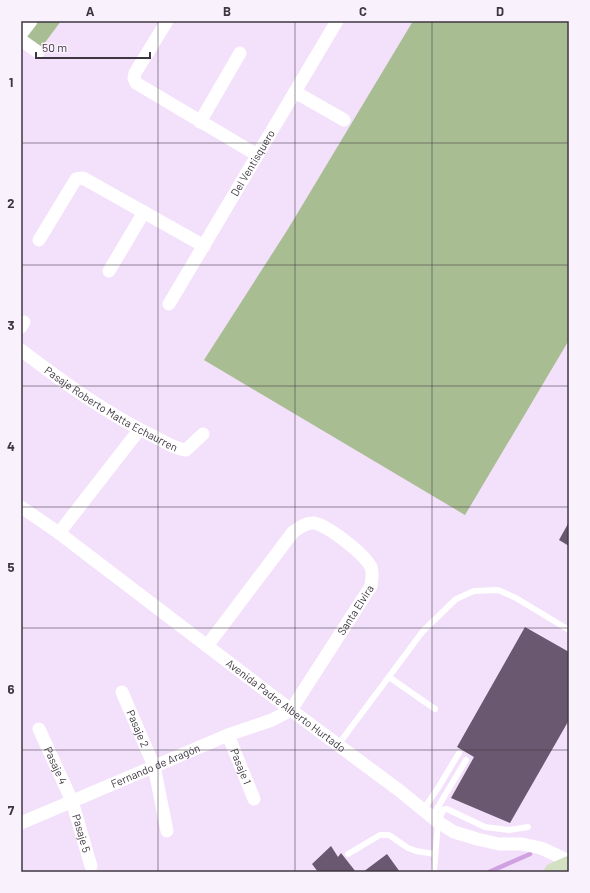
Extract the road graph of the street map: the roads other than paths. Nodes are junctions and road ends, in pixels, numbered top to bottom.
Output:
1 (31, 21) edge
2 (167, 21) edge
3 (337, 21) edge
4 (21, 34) edge
5 (21, 40) edge
6 (38, 52) dead end
7 (240, 53) dead end
8 (295, 92) junction
9 (344, 120) dead end
10 (200, 122) junction
11 (257, 155) junction
12 (144, 212) junction
13 (39, 240) dead end
14 (204, 246) junction
15 (109, 271) dead end
16 (169, 304) dead end
17 (21, 350) edge
18 (139, 430) junction
19 (203, 434) dead end
20 (23, 512) edge
21 (59, 533) junction
22 (569, 630) edge
23 (207, 646) junction
24 (389, 677) junction
25 (122, 692) dead end
26 (435, 709) dead end
27 (291, 710) junction
28 (39, 729) dead end
29 (228, 735) junction
30 (338, 744) junction
31 (459, 753) dead end
32 (466, 760) dead end
33 (154, 766) junction
34 (254, 799) dead end
35 (72, 801) junction
36 (431, 816) junction
37 (21, 823) edge
38 (528, 828) dead end
39 (167, 831) dead end
40 (348, 854) dead end
41 (435, 854) junction
42 (569, 861) edge
43 (569, 865) edge
44 (91, 866) dead end
45 (434, 872) edge
46 (553, 872) edge

1 - 4 street
2 - 10 street
3 - 8 street, Del Ventisquero
5 - 6 street
7 - 10 street
8 - 9 street
8 - 11 street, Del Ventisquero
10 - 11 street
11 - 14 street, Del Ventisquero
12 - 13 street
12 - 14 street
12 - 15 street
14 - 16 street, Del Ventisquero
17 - 18 street, Pasaje Roberto Matta Echaurren
18 - 19 street, Pasaje Roberto Matta Echaurren
18 - 21 street
20 - 21 street, Avenida Padre Alberto Hurtado
21 - 23 street, Avenida Padre Alberto Hurtado
22 - 24 lane
23 - 27 street, Avenida Padre Alberto Hurtado
23 - 27 street, Santa Elvira
24 - 26 lane
24 - 30 lane
25 - 33 street, Pasaje 2
27 - 29 street, Fernando de Aragón
27 - 30 street, Avenida Padre Alberto Hurtado
28 - 35 street, Pasaje 4
29 - 33 street, Fernando de Aragón
29 - 34 street, Pasaje 1
30 - 36 street, Avenida Padre Alberto Hurtado
31 - 36 lane
32 - 36 lane
33 - 35 street, Fernando de Aragón
33 - 39 street, Pasaje 2
35 - 37 street, Fernando de Aragón
35 - 44 street, Pasaje 5
36 - 38 lane
36 - 41 lane
36 - 42 street, Avenida Padre Alberto Hurtado
40 - 41 lane
41 - 45 lane
43 - 46 main road

